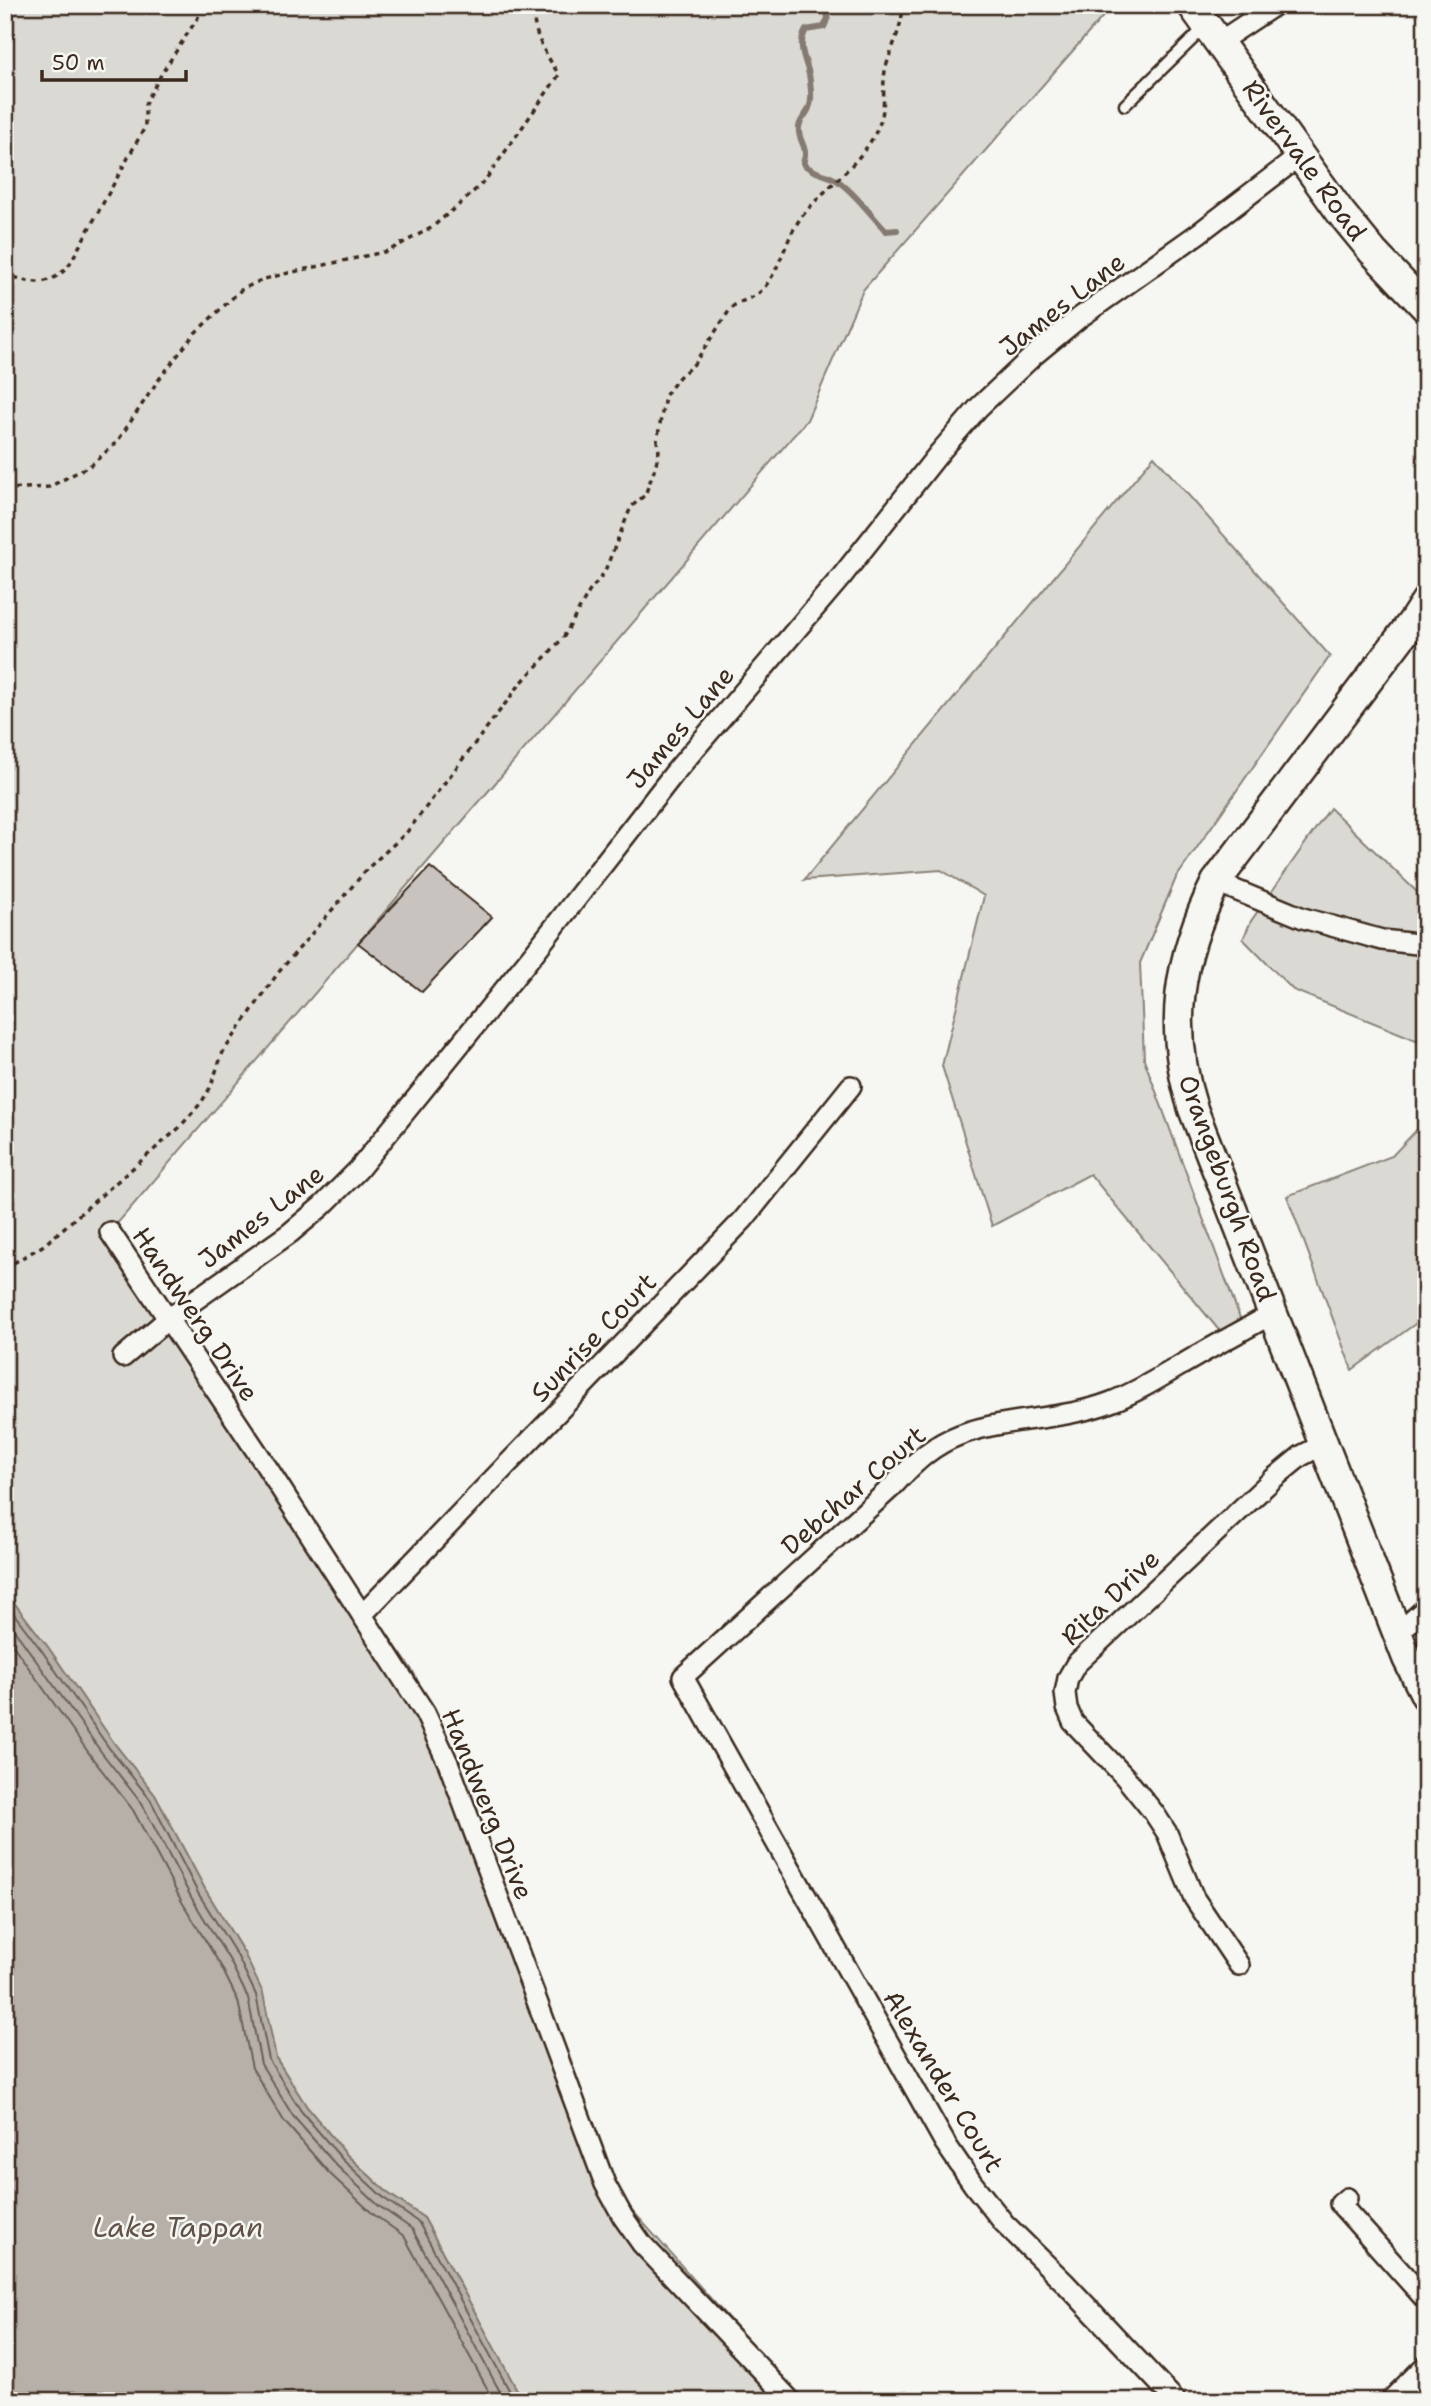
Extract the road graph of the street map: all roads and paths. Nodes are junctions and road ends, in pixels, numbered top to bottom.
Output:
1 (206, 5) edge
2 (532, 5) edge
3 (903, 5) edge
4 (1275, 5) edge
5 (1206, 24) edge
6 (1125, 105) dead end
7 (1301, 155) junction
8 (5, 273) edge
9 (1426, 308) edge
10 (5, 489) edge
11 (1426, 601) edge
12 (1216, 882) junction
13 (1426, 945) edge
14 (851, 1086) dead end
15 (110, 1232) dead end
16 (5, 1268) edge
17 (1274, 1313) junction
18 (168, 1319) junction
19 (124, 1357) dead end
20 (1324, 1444) junction
21 (1426, 1608) edge
22 (362, 1615) junction
23 (1398, 1633) junction
24 (1426, 1696) edge
25 (743, 1784) joint
26 (1238, 1965) dead end
27 (1347, 2199) dead end
28 (1426, 2300) edge
29 (1426, 2365) edge
30 (791, 2401) edge
31 (1176, 2401) edge
32 (1390, 2401) edge

1 - 8 path
2 - 10 path
3 - 16 path
4 - 5 street
5 - 6 lane
5 - 7 main road, Rivervale Road
7 - 9 main road, Rivervale Road
7 - 18 street, James Lane
11 - 12 main road, Orangeburgh Road
12 - 13 street
12 - 17 main road, Orangeburgh Road
14 - 22 street, Sunrise Court
15 - 18 street, Handwerg Drive
17 - 20 main road, Orangeburgh Road
17 - 25 street, Debchar Court
18 - 19 street, James Lane
18 - 22 street, Handwerg Drive
20 - 23 main road, Orangeburgh Road
20 - 26 street, Rita Drive
21 - 23 street
22 - 30 street, Handwerg Drive
23 - 24 main road, Orangeburgh Road
25 - 31 street, Alexander Court
27 - 28 street
29 - 32 street

